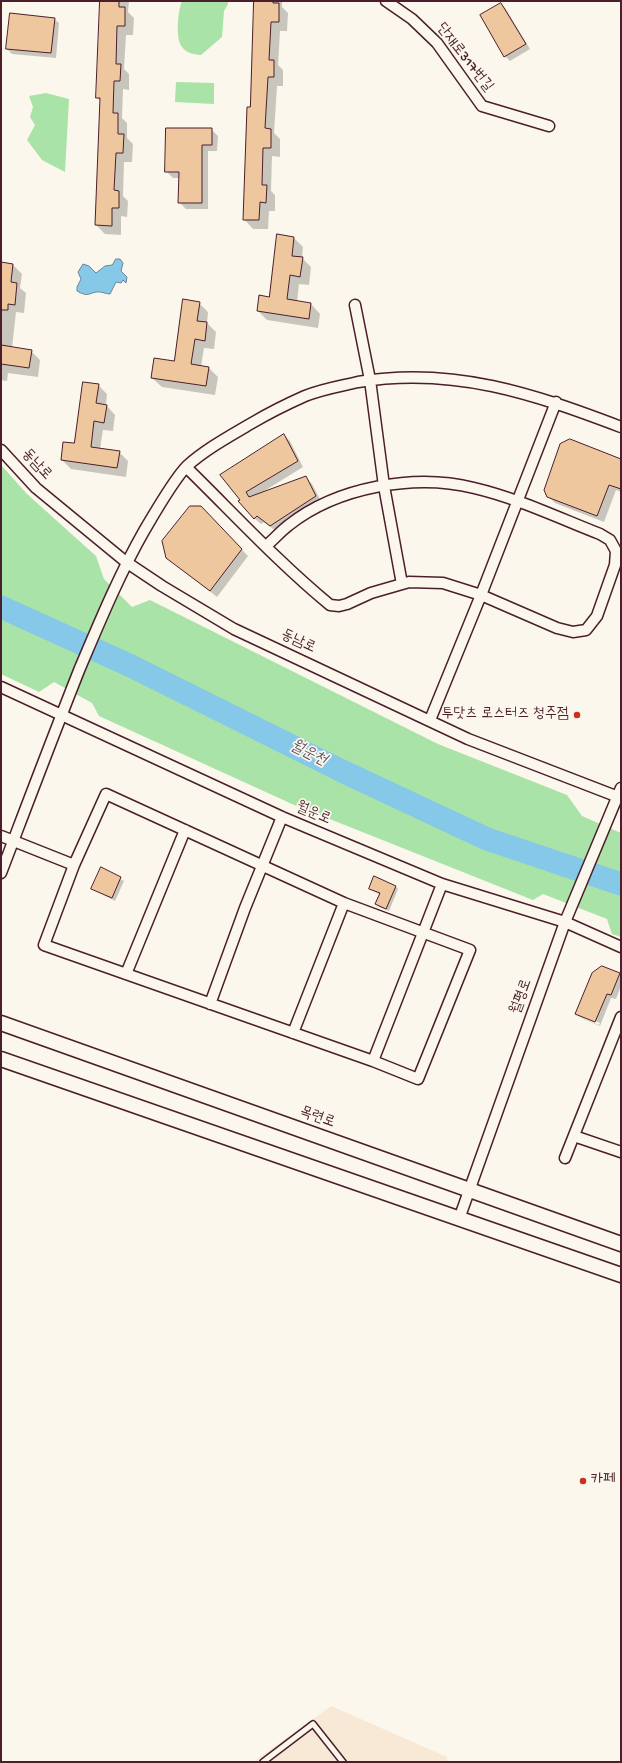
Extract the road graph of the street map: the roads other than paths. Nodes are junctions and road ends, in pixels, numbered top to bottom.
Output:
1 (386, 1) edge
2 (549, 126) dead end
3 (355, 305) dead end
4 (370, 380) junction
5 (556, 402) junction
6 (621, 426) edge
7 (1, 450) edge
8 (186, 467) junction
9 (384, 486) junction
10 (517, 502) junction
11 (266, 545) junction
12 (126, 562) junction
13 (402, 584) junction
14 (481, 595) junction
15 (1, 687) edge
16 (61, 716) junction
17 (430, 720) junction
18 (620, 794) edge
19 (282, 817) junction
20 (185, 830) junction
21 (1, 836) edge
22 (13, 841) junction
23 (74, 864) junction
24 (262, 866) junction
25 (1, 873) edge
26 (442, 884) junction
27 (344, 903) junction
28 (565, 922) junction
29 (423, 934) junction
30 (621, 947) edge
31 (126, 974) junction
32 (210, 1004) junction
33 (621, 1017) edge
34 (1, 1023) edge
35 (293, 1033) junction
36 (1, 1059) edge
37 (373, 1061) junction
38 (574, 1136) junction
39 (620, 1149) edge
40 (565, 1158) dead end
41 (469, 1190) junction
42 (459, 1219) junction
43 (621, 1244) edge
44 (621, 1275) edge
45 (263, 1762) edge
46 (343, 1762) edge

1 - 2 street, 단재로317번길
3 - 4 street
4 - 5 street
4 - 8 street
4 - 9 street
5 - 6 street
5 - 10 street
7 - 12 street, 동남로
8 - 11 street
8 - 12 street
9 - 10 street
9 - 11 street
9 - 13 street
10 - 14 street
10 - 14 street
11 - 13 street
12 - 16 street
12 - 17 street, 동남로
13 - 14 street
14 - 17 street
15 - 16 street, 월운로
16 - 19 street, 월운로
16 - 22 street
17 - 18 street, 동남로
18 - 28 street, 월평로
19 - 24 street
19 - 26 street, 월운로
20 - 23 street
20 - 24 street
20 - 31 street
21 - 22 street
22 - 23 street
22 - 25 street
23 - 31 street
24 - 27 street
24 - 32 street
26 - 28 street, 월운로
26 - 29 street
27 - 29 street
27 - 35 street
28 - 30 street, 월운로
28 - 41 street, 월평로
29 - 37 street
29 - 37 street
31 - 32 street
32 - 35 street
33 - 38 street
34 - 41 street, 목련로
35 - 37 street
36 - 42 street
38 - 39 street
38 - 40 street
41 - 42 street, 월평로
41 - 43 street, 목련로
42 - 44 street
45 - 46 lane

